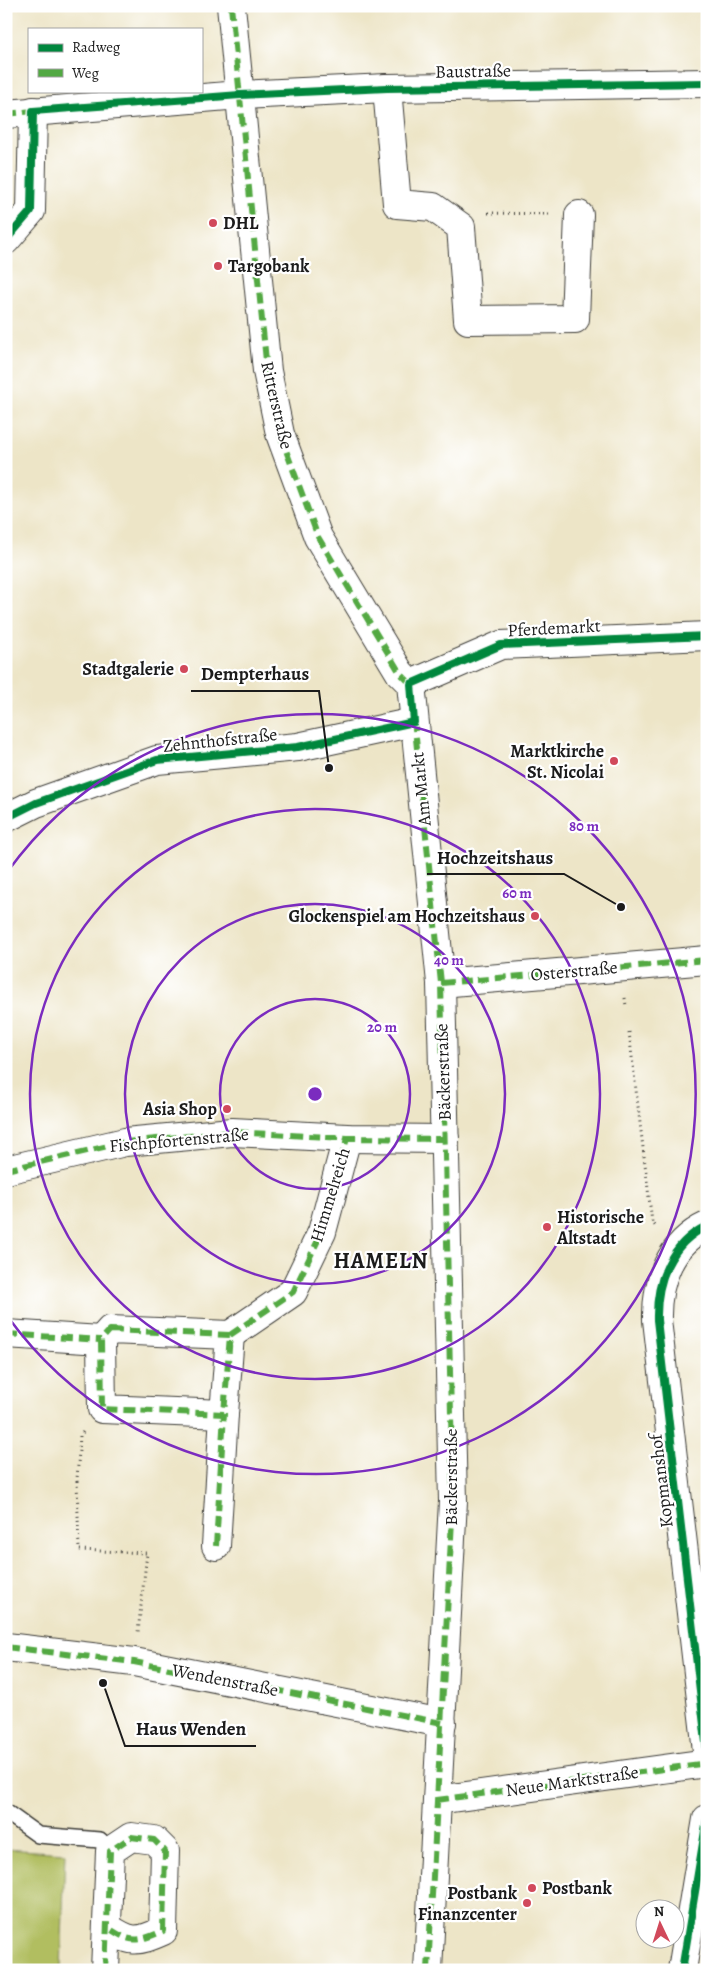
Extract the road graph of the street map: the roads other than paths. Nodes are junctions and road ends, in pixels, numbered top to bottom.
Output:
1 (231, 6) edge
2 (707, 82) edge
3 (388, 88) junction
4 (240, 95) junction
5 (33, 111) junction
6 (6, 114) edge
7 (580, 215) road end
8 (6, 240) edge
9 (707, 636) edge
10 (411, 684) junction
11 (414, 722) junction
12 (6, 818) edge
13 (707, 960) edge
14 (440, 983) junction
15 (347, 1138) junction
16 (445, 1138) junction
17 (6, 1170) edge
18 (707, 1226) edge
19 (6, 1334) edge
20 (230, 1335) junction
21 (101, 1340) junction
22 (224, 1414) junction
23 (216, 1546) dead end
24 (698, 1596) edge
25 (6, 1647) edge
26 (442, 1724) junction
27 (707, 1749) edge
28 (437, 1800) junction
29 (6, 1812) edge
30 (707, 1819) edge
31 (110, 1851) junction
32 (107, 1927) junction
33 (105, 1970) edge
34 (428, 1970) edge
35 (682, 1970) edge

1 - 4 street, Ritterstraße
2 - 3 street, Baustraße
3 - 4 street, Baustraße
3 - 7 street
4 - 5 street, Baustraße
4 - 10 street, Ritterstraße
5 - 6 street, Baustraße
5 - 8 street
9 - 10 street, Pferdemarkt
10 - 11 street, Am Markt
11 - 12 street, Zehnthofstraße
11 - 14 street, Am Markt
13 - 14 street, Osterstraße
14 - 16 street, Bäckerstraße
15 - 16 street, Fischpfortenstraße
15 - 17 street, Fischpfortenstraße
15 - 20 street, Himmelreich
16 - 26 street, Bäckerstraße
18 - 24 street, Kopmanshof
19 - 21 street
20 - 21 street
20 - 22 street
21 - 22 street
22 - 23 street
24 - 27 street, Kopmanshof
25 - 26 street, Wendenstraße
26 - 28 street, Bäckerstraße
27 - 28 street, Neue Marktstraße
28 - 34 street, Bäckerstraße
29 - 31 lane
30 - 35 street
31 - 32 street
31 - 32 street
32 - 33 street

